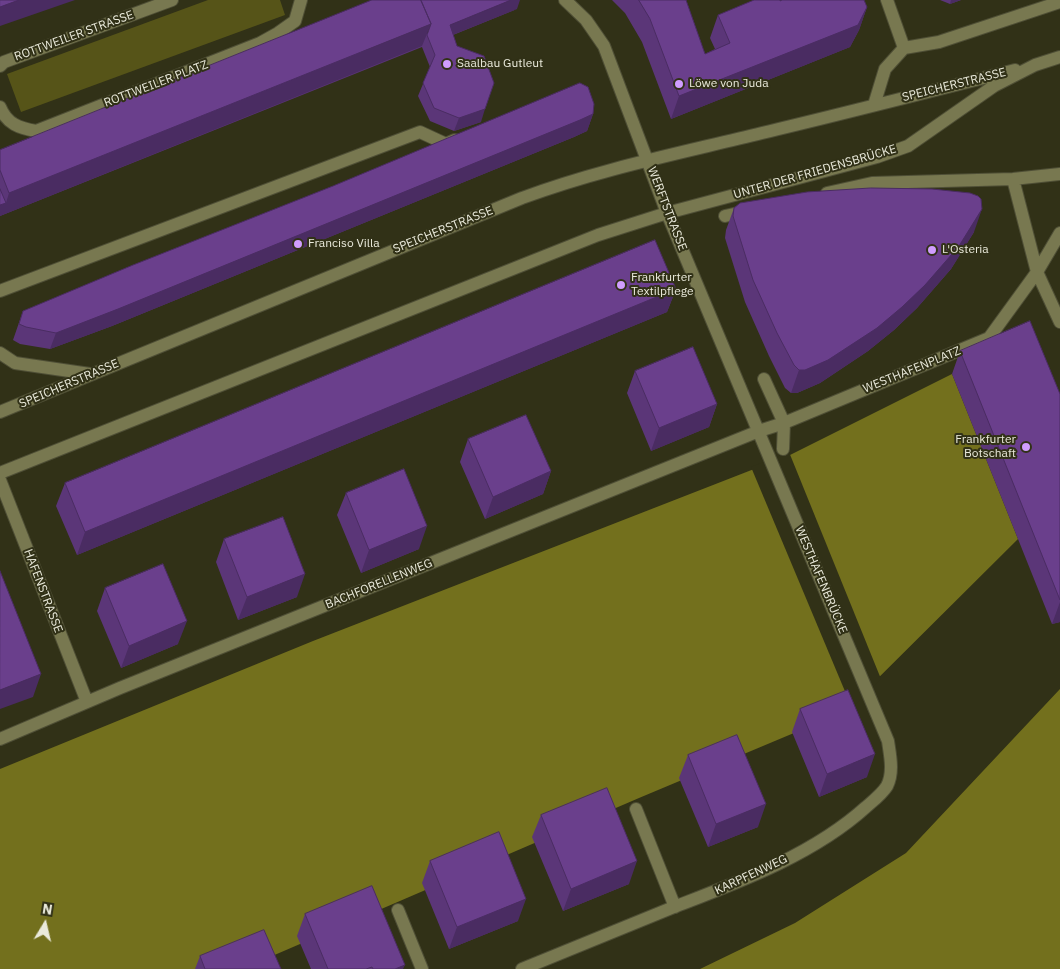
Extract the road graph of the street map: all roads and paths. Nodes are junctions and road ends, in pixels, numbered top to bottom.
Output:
1 (172, 0) edge
2 (301, 0) edge
3 (565, 0) edge
4 (887, 0) edge
5 (1060, 2) edge
6 (904, 48) junction
7 (1060, 57) edge
8 (2, 64) edge
9 (1035, 65) junction
10 (874, 105) junction
11 (0, 107) edge
12 (464, 137) edge
13 (648, 160) junction
14 (1060, 174) edge
15 (1013, 179) junction
16 (817, 195) edge
17 (762, 208) edge
18 (667, 213) junction
19 (725, 216) dead end
20 (1060, 233) edge
21 (1037, 272) junction
22 (0, 291) edge
23 (1060, 322) edge
24 (0, 353) edge
25 (90, 374) junction
26 (764, 379) dead end
27 (0, 412) edge
28 (784, 422) junction
29 (759, 431) junction
30 (783, 449) dead end
31 (768, 454) joint
32 (0, 473) edge
33 (0, 480) edge
34 (87, 702) junction
35 (873, 706) joint
36 (0, 739) edge
37 (636, 809) dead end
38 (676, 907) junction
39 (398, 910) dead end
40 (422, 969) edge
41 (522, 969) edge

1 - 8 street, ROTTWEILER STRASSE
2 - 11 street, ROTTWEILER PLATZ
3 - 13 street, WERFTSTRASSE
4 - 6 street
5 - 6 street
6 - 10 street
7 - 9 street, UNTER DER FRIEDENSBRÜCKE
9 - 10 street, SPEICHERSTRASSE
9 - 18 street, UNTER DER FRIEDENSBRÜCKE
10 - 13 street, SPEICHERSTRASSE
12 - 22 street
13 - 18 street, WERFTSTRASSE
13 - 25 street, SPEICHERSTRASSE
14 - 15 street, UNTER DER FRIEDENSBRÜCKE
15 - 16 street, UNTER DER FRIEDENSBRÜCKE
15 - 21 street
17 - 19 street, UNTER DER FRIEDENSBRÜCKE
18 - 29 street, WERFTSTRASSE
18 - 32 street
20 - 21 street, WESTHAFENPLATZ
21 - 23 street
21 - 28 street, WESTHAFENPLATZ
24 - 25 street
25 - 27 street, SPEICHERSTRASSE
26 - 28 street
28 - 29 street, WESTHAFENPLATZ
28 - 30 street
29 - 31 street, WERFTSTRASSE
29 - 34 street, BACHFORELLENWEG
31 - 35 street, WESTHAFENBRÜCKE
33 - 34 street, HAFENSTRASSE
34 - 36 street, BACHFORELLENWEG
35 - 38 street, KARPFENWEG
37 - 38 street
38 - 41 street, KARPFENWEG
39 - 40 street

